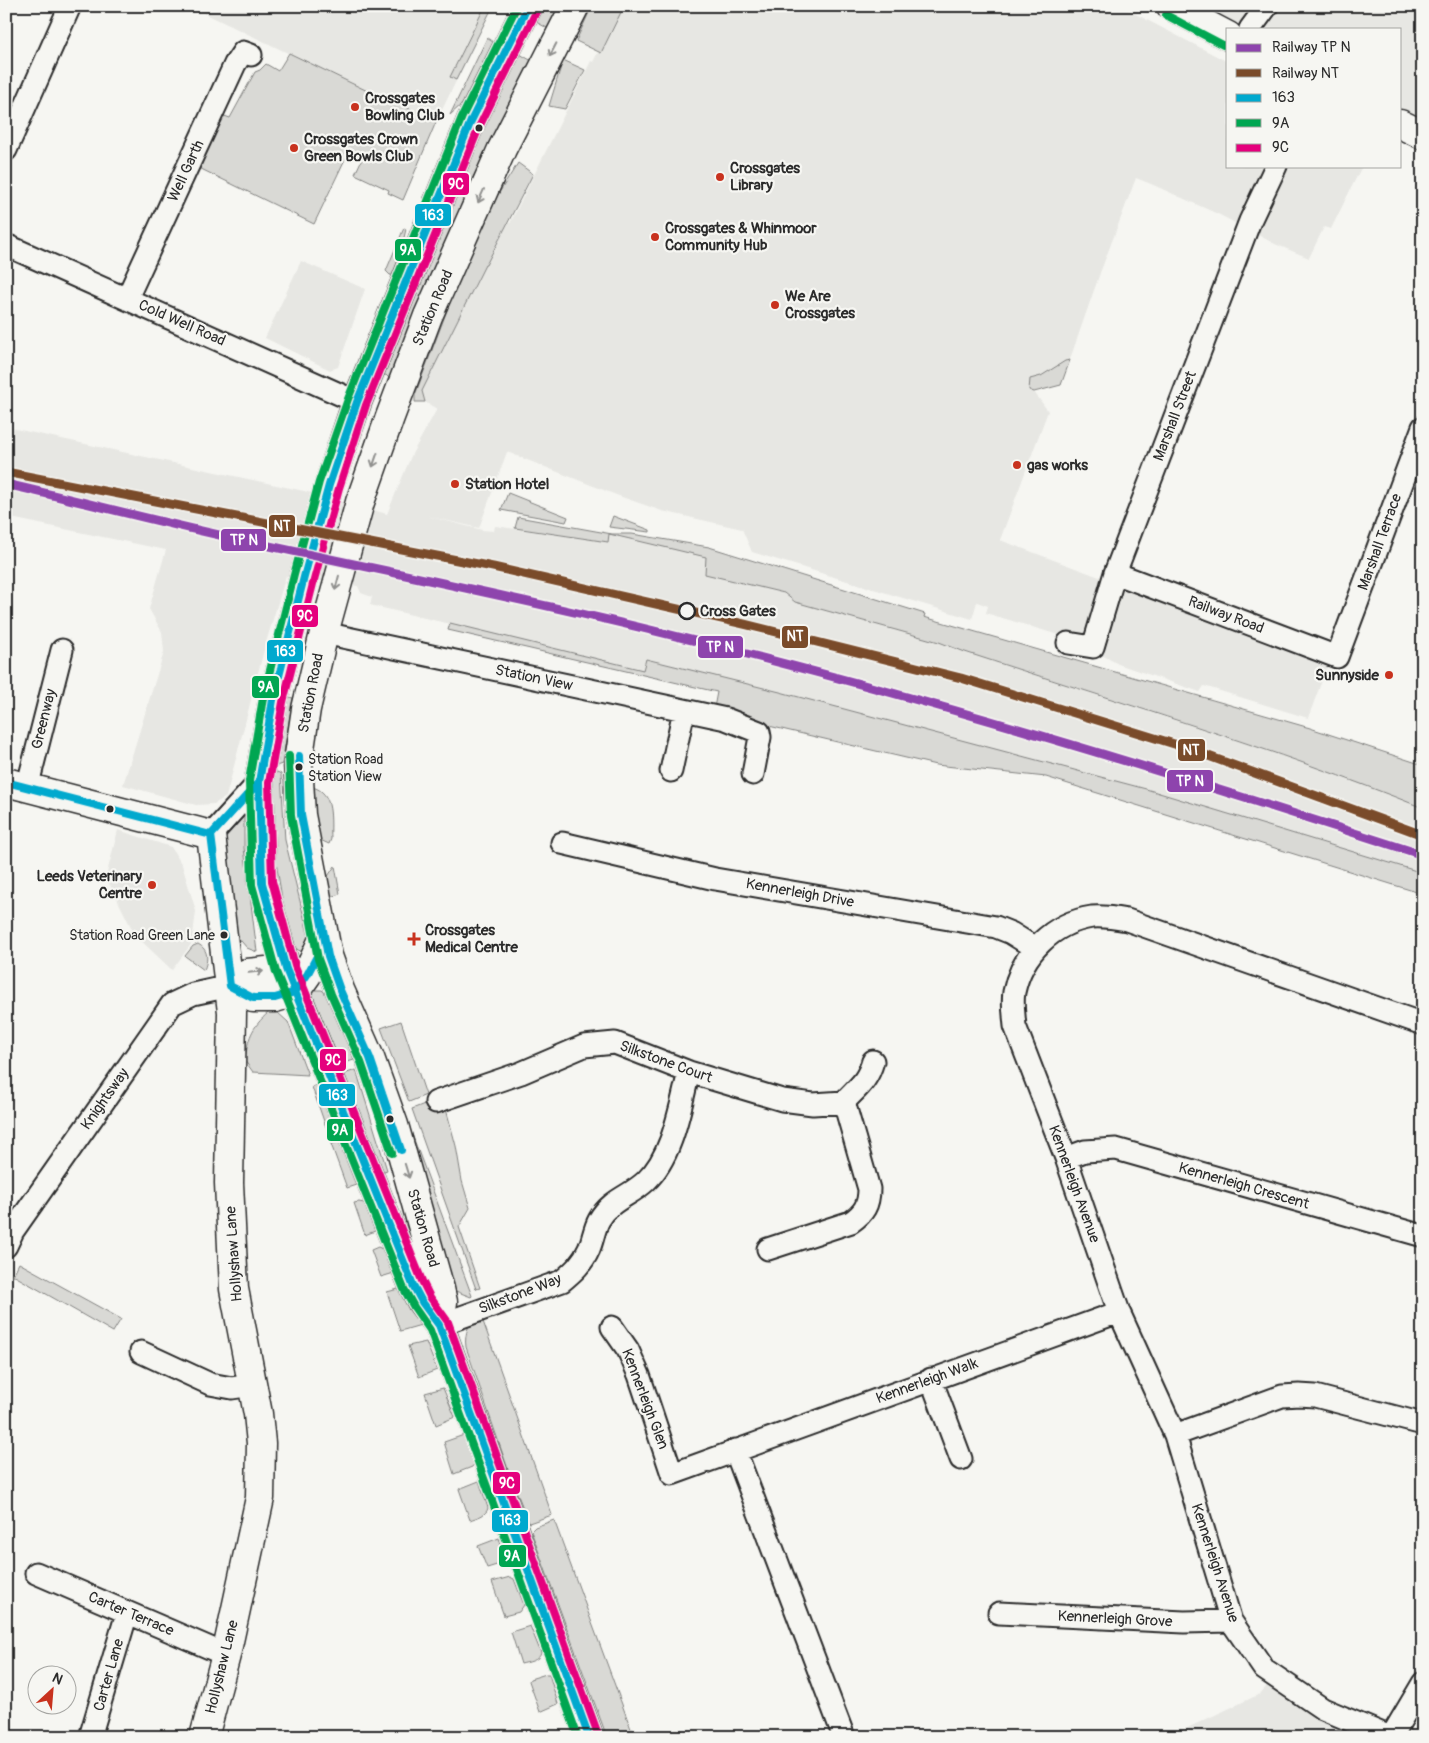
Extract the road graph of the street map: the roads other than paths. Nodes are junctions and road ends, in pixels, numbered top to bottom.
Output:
1 (70, 6) edge
2 (528, 6) edge
3 (575, 6) edge
4 (1171, 6) edge
5 (1267, 6) edge
6 (1251, 28) edge
7 (1226, 35) edge
8 (251, 55) dead end
9 (1402, 125) edge
10 (1423, 135) edge
11 (6, 150) edge
12 (1275, 168) edge
13 (6, 245) edge
14 (127, 298) junction
15 (357, 402) junction
16 (390, 418) junction
17 (1423, 427) edge
18 (1115, 573) junction
19 (292, 625) junction
20 (324, 633) junction
21 (1068, 643) dead end
22 (62, 650) dead end
23 (1337, 657) joint
24 (684, 710) junction
25 (671, 771) dead end
26 (753, 774) dead end
27 (259, 782) junction
28 (16, 785) edge
29 (211, 835) junction
30 (562, 843) dead end
31 (324, 937) junction
32 (1035, 948) junction
33 (296, 979) junction
34 (230, 986) junction
35 (340, 990) junction
36 (1423, 1024) edge
37 (873, 1061) dead end
38 (690, 1072) junction
39 (436, 1102) dead end
40 (844, 1102) junction
41 (1066, 1158) junction
42 (1423, 1236) edge
43 (6, 1246) edge
44 (768, 1249) dead end
45 (1119, 1312) junction
46 (439, 1325) junction
47 (612, 1328) dead end
48 (141, 1352) dead end
49 (931, 1379) junction
50 (252, 1385) junction
51 (1423, 1424) edge
52 (1175, 1435) junction
53 (735, 1450) junction
54 (962, 1459) dead end
55 (672, 1474) joint
56 (36, 1573) dead end
57 (127, 1613) junction
58 (999, 1614) dead end
59 (1230, 1622) junction
60 (226, 1654) junction
61 (1423, 1683) edge
62 (90, 1737) edge
63 (204, 1737) edge
64 (589, 1737) edge
65 (844, 1737) edge
66 (1391, 1737) edge

1 - 11 street
2 - 15 main road, Station Road
3 -> 16 main road, Station Road
4 - 7 main road
5 - 6 street
8 - 14 street, Well Garth
9 - 10 main road
12 - 18 street, Marshall Street
13 - 14 street, Cold Well Road
14 - 15 street, Cold Well Road
15 - 16 main road
15 - 19 main road, Station Road
16 -> 20 main road, Station Road
17 - 23 street, Marshall Terrace
18 - 21 street, Marshall Street
18 - 23 street, Railway Road
19 - 20 main road
19 - 27 main road, Station Road
20 - 24 street, Station View
20 - 31 main road, Station Road
22 - 28 street, Greenway
24 - 25 street
24 - 26 street, Station View
27 - 29 street
27 - 33 main road, Station Road
28 - 29 main road
29 - 34 main road, Hollyshaw Lane
30 - 32 street, Kennerleigh Drive
31 - 33 main road
31 - 35 main road, Station Road
32 - 36 street, Kennerleigh Avenue
32 - 41 street, Kennerleigh Avenue
33 - 34 main road
33 - 35 main road
33 - 46 main road, Station Road
34 - 43 street, Knightsway
34 - 50 main road, Hollyshaw Lane
35 -> 46 main road, Station Road
37 - 40 street
38 - 39 street, Silkstone Court
38 - 40 street, Silkstone Court
38 - 46 street, Silkstone Way
40 - 44 street
41 - 42 street, Kennerleigh Crescent
41 - 45 street, Kennerleigh Avenue
45 - 49 street, Kennerleigh Walk
45 - 52 street, Kennerleigh Avenue
46 - 64 main road
47 - 55 street, Kennerleigh Glen
48 - 50 street
49 - 53 street, Kennerleigh Walk
49 - 54 street
50 - 60 main road, Hollyshaw Lane
51 - 52 street
52 - 59 street, Kennerleigh Avenue
53 - 55 street, Kennerleigh Walk
53 - 65 street
56 - 57 street, Carter Terrace
57 - 60 street, Carter Terrace
57 - 62 street, Carter Lane
58 - 59 street, Kennerleigh Grove
59 - 66 street, Kennerleigh Avenue
60 - 63 main road, Hollyshaw Lane
61 - 66 street

